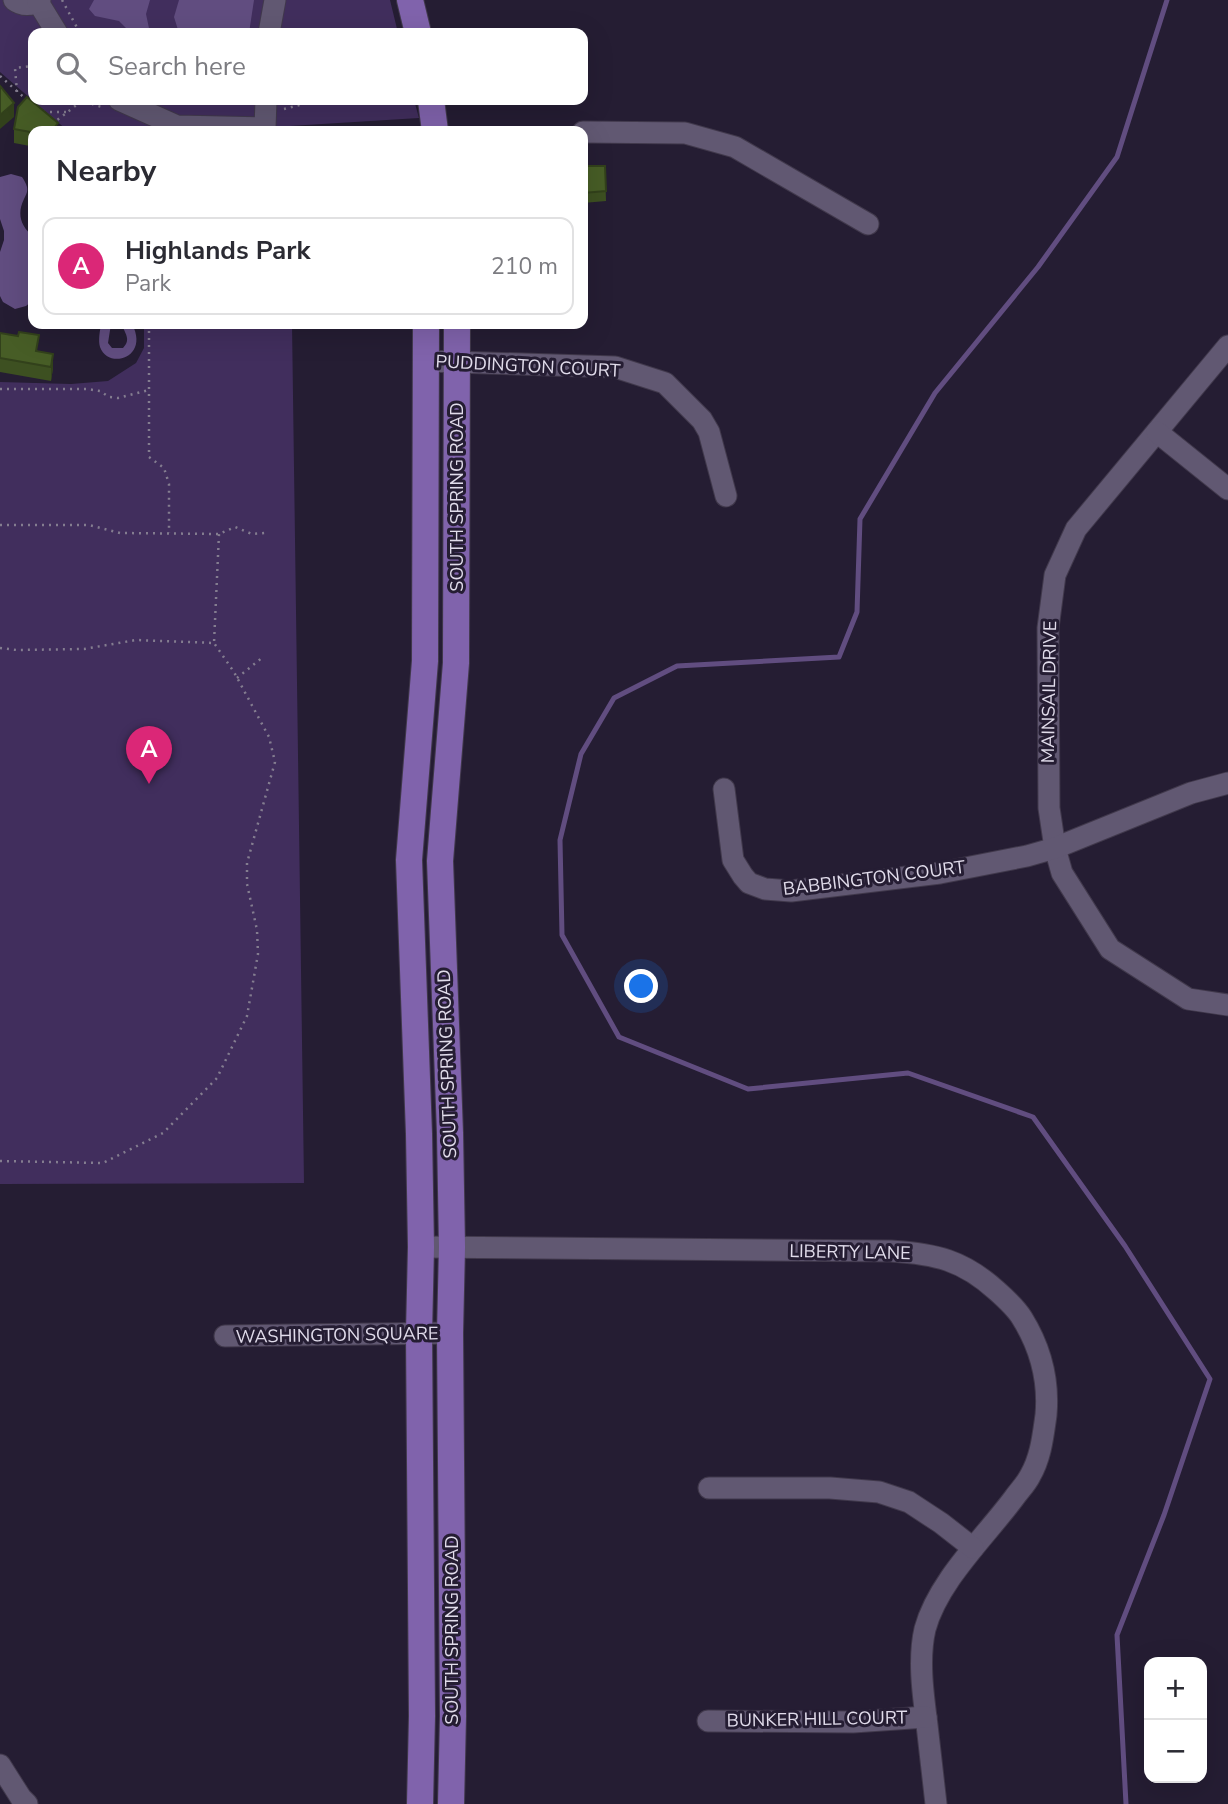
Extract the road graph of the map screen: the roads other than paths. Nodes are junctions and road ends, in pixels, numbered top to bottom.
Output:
1 (14, 0) edge
2 (275, 0) edge
3 (410, 0) edge
4 (39, 1) edge
5 (54, 28) edge
6 (270, 28) edge
7 (417, 28) edge
8 (130, 105) edge
9 (266, 105) edge
10 (432, 105) edge
11 (177, 126) edge
12 (265, 126) edge
13 (434, 126) edge
14 (588, 132) edge
15 (868, 223) dead end
16 (426, 329) edge
17 (457, 329) edge
18 (1228, 346) edge
19 (425, 361) junction
20 (456, 361) junction
21 (1157, 432) junction
22 (1228, 489) edge
23 (726, 496) dead end
24 (1228, 783) edge
25 (724, 789) dead end
26 (1055, 848) junction
27 (1228, 1004) edge
28 (421, 1247) junction
29 (452, 1247) junction
30 (419, 1333) junction
31 (450, 1334) junction
32 (225, 1336) dead end
33 (709, 1488) dead end
34 (973, 1548) junction
35 (452, 1582) junction
36 (421, 1583) junction
37 (926, 1717) junction
38 (708, 1721) dead end
39 (0, 1765) edge
40 (20, 1802) edge
41 (420, 1804) edge
42 (451, 1804) edge
43 (936, 1804) edge

1 - 4 street
2 - 6 street
3 - 7 main road
4 - 5 street
8 - 11 street
9 - 12 street
10 - 13 main road
14 - 15 street
16 - 19 main road, SOUTH SPRING ROAD
17 - 20 main road, SOUTH SPRING ROAD
18 - 21 street, MAINSAIL DRIVE
19 - 20 street, PUDDINGTON COURT
19 - 28 main road, SOUTH SPRING ROAD
20 - 23 street, PUDDINGTON COURT
20 - 29 main road, SOUTH SPRING ROAD
21 - 22 street
21 - 26 street, MAINSAIL DRIVE
24 - 26 street, BABBINGTON COURT
25 - 26 street, BABBINGTON COURT
26 - 27 street, MAINSAIL DRIVE
28 - 29 street, LIBERTY LANE
28 - 30 main road, SOUTH SPRING ROAD
29 - 31 main road, SOUTH SPRING ROAD
29 - 34 street, LIBERTY LANE
30 - 31 street, WASHINGTON SQUARE
30 - 32 street, WASHINGTON SQUARE
30 - 36 main road, SOUTH SPRING ROAD
31 - 35 main road, SOUTH SPRING ROAD
33 - 34 street
34 - 37 street, LIBERTY LANE
35 - 36 main road
35 - 42 main road, SOUTH SPRING ROAD
36 - 41 main road, SOUTH SPRING ROAD
37 - 38 street, BUNKER HILL COURT
37 - 43 street, LIBERTY LANE
39 - 40 street

